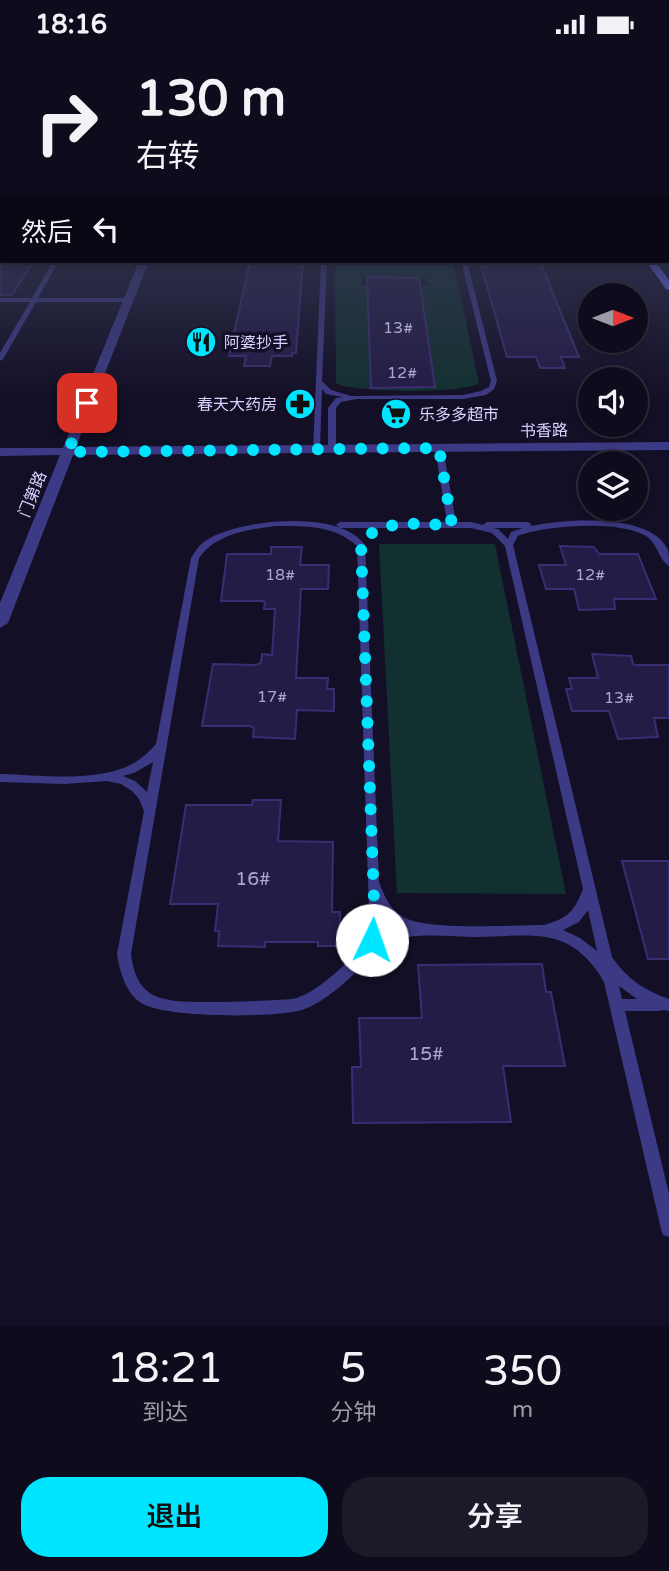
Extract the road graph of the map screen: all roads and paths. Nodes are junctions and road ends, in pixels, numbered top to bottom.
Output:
1 (44, 283) edge
2 (135, 283) edge
3 (323, 283) edge
4 (469, 283) edge
5 (0, 300) edge
6 (128, 300) junction
7 (0, 359) edge
8 (319, 383) junction
9 (357, 397) junction
10 (669, 446) edge
11 (439, 448) junction
12 (332, 449) junction
13 (316, 450) junction
14 (0, 452) edge
15 (68, 452) junction
16 (323, 525) junction
17 (397, 525) junction
18 (452, 525) junction
19 (471, 525) junction
20 (544, 525) junction
21 (361, 545) junction
22 (509, 545) junction
23 (669, 563) edge
24 (0, 623) edge
25 (161, 745) junction
26 (0, 778) edge
27 (102, 778) junction
28 (150, 814) junction
29 (587, 879) junction
30 (373, 882) junction
31 (425, 931) junction
32 (544, 931) junction
33 (363, 953) junction
34 (606, 959) junction
35 (611, 981) junction
36 (617, 1005) junction
37 (669, 1005) edge
38 (669, 1229) edge

1 - 7 lane
2 - 6 street, 门第路
3 - 8 lane
4 - 9 lane
5 - 6 lane
6 - 15 street, 门第路
8 - 9 lane
8 - 13 lane
9 - 12 lane
10 - 11 street, 书香路
11 - 12 street, 书香路
11 - 18 lane
12 - 13 street, 书香路
13 - 15 street, 书香路
14 - 15 street, 书香路
15 - 24 street, 门第路
16 - 17 lane
16 - 21 lane
16 - 25 lane
17 - 18 lane
17 - 21 lane
18 - 19 lane
19 - 20 lane
19 - 22 lane
20 - 22 lane
20 - 23 lane
21 - 30 lane
22 - 29 lane
25 - 27 lane
25 - 28 lane
26 - 27 lane
27 - 28 lane
28 - 33 lane
29 - 32 lane
29 - 34 lane
30 - 31 lane
30 - 33 lane
31 - 32 lane
31 - 33 lane
32 - 35 lane
34 - 35 lane
34 - 37 lane
35 - 36 lane
36 - 37 lane
36 - 38 lane

